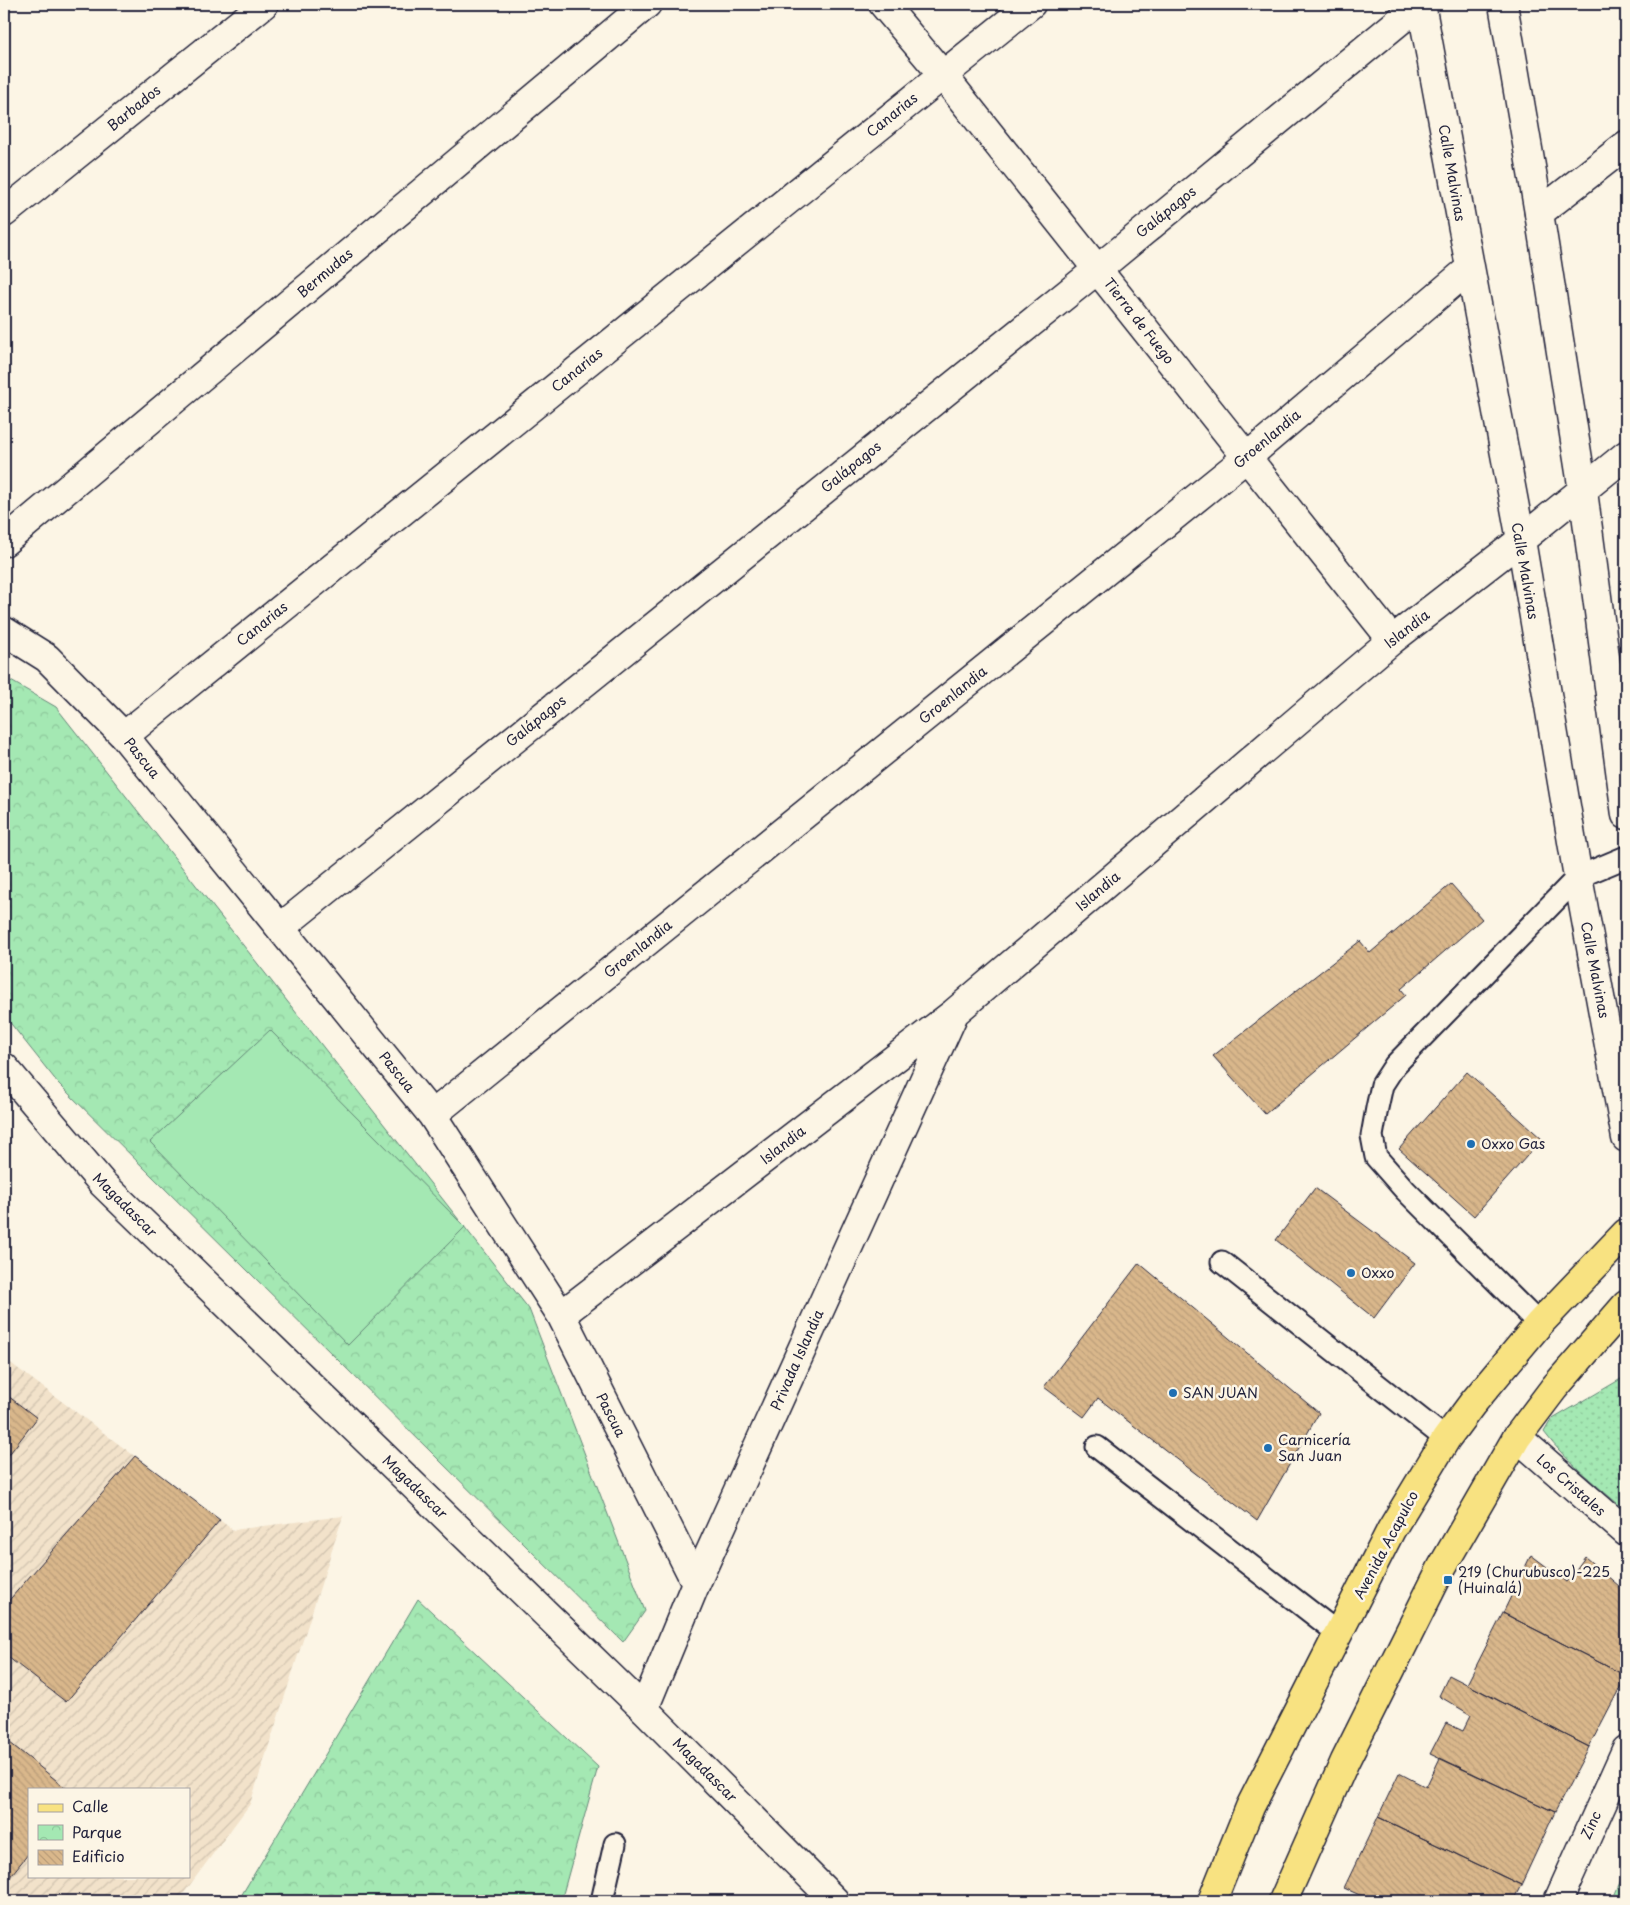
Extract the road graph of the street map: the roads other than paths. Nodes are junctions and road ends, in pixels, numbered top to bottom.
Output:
1 (264, 4) edge
2 (647, 4) edge
3 (883, 4) edge
4 (1031, 4) edge
5 (1421, 4) edge
6 (1503, 4) edge
7 (942, 74) junction
8 (1626, 145) edge
9 (4, 213) edge
10 (1539, 213) junction
11 (1098, 269) junction
12 (1470, 269) junction
13 (1626, 455) edge
14 (1246, 458) junction
15 (1583, 491) junction
16 (1521, 540) junction
17 (4, 542) edge
18 (4, 631) edge
19 (1392, 640) junction
20 (124, 736) junction
21 (1626, 815) edge
22 (1626, 857) edge
23 (1578, 877) junction
24 (280, 928) junction
25 (954, 1013) junction
26 (4, 1067) edge
27 (432, 1115) junction
28 (1626, 1138) edge
29 (1626, 1233) edge
30 (1222, 1262) dead end
31 (1626, 1305) edge
32 (561, 1315) junction
33 (1538, 1324) junction
34 (1517, 1438) junction
35 (1446, 1439) junction
36 (1096, 1447) dead end
37 (1626, 1532) edge
38 (696, 1583) junction
39 (1339, 1634) junction
40 (644, 1709) junction
41 (1626, 1750) edge
42 (615, 1844) dead end
43 (602, 1901) edge
44 (835, 1901) edge
45 (1212, 1901) edge
46 (1283, 1901) edge
47 (1558, 1901) edge

1 - 9 street, Barbados
2 - 17 street, Bermudas
3 - 7 street, Tierra de Fuego
4 - 7 street, Canarias
5 - 11 street, Galápagos
5 - 12 street, Calle Malvinas
6 - 10 street
7 - 11 street, Tierra de Fuego
7 - 20 street, Canarias
8 - 10 street
10 - 15 street
11 - 14 street, Tierra de Fuego
11 - 24 street, Galápagos
12 - 14 street, Groenlandia
12 - 16 street, Calle Malvinas
13 - 15 street, Islandia
14 - 19 street, Tierra de Fuego
14 - 27 street, Groenlandia
15 - 16 street, Islandia
15 - 21 street
16 - 19 street, Islandia
16 - 23 street, Calle Malvinas
18 - 20 street, Pascua
19 - 25 street, Islandia
20 - 24 street, Pascua
22 - 23 lane
23 - 28 street, Calle Malvinas
23 - 33 lane
24 - 27 street, Pascua
25 - 32 street, Islandia
25 - 38 street, Privada Islandia
26 - 40 street, Magadascar
27 - 32 street, Pascua
29 - 33 main road, Avenida Acapulco
30 - 35 lane
31 - 34 main road
32 - 38 street, Pascua
33 - 35 main road, Avenida Acapulco
34 - 37 street, Los Cristales
34 - 46 main road
35 - 39 main road, Avenida Acapulco
36 - 39 lane
38 - 40 street, Privada Islandia
39 - 45 main road, Avenida Acapulco
40 - 44 street, Magadascar
41 - 47 street, Zinc
42 - 43 lane

